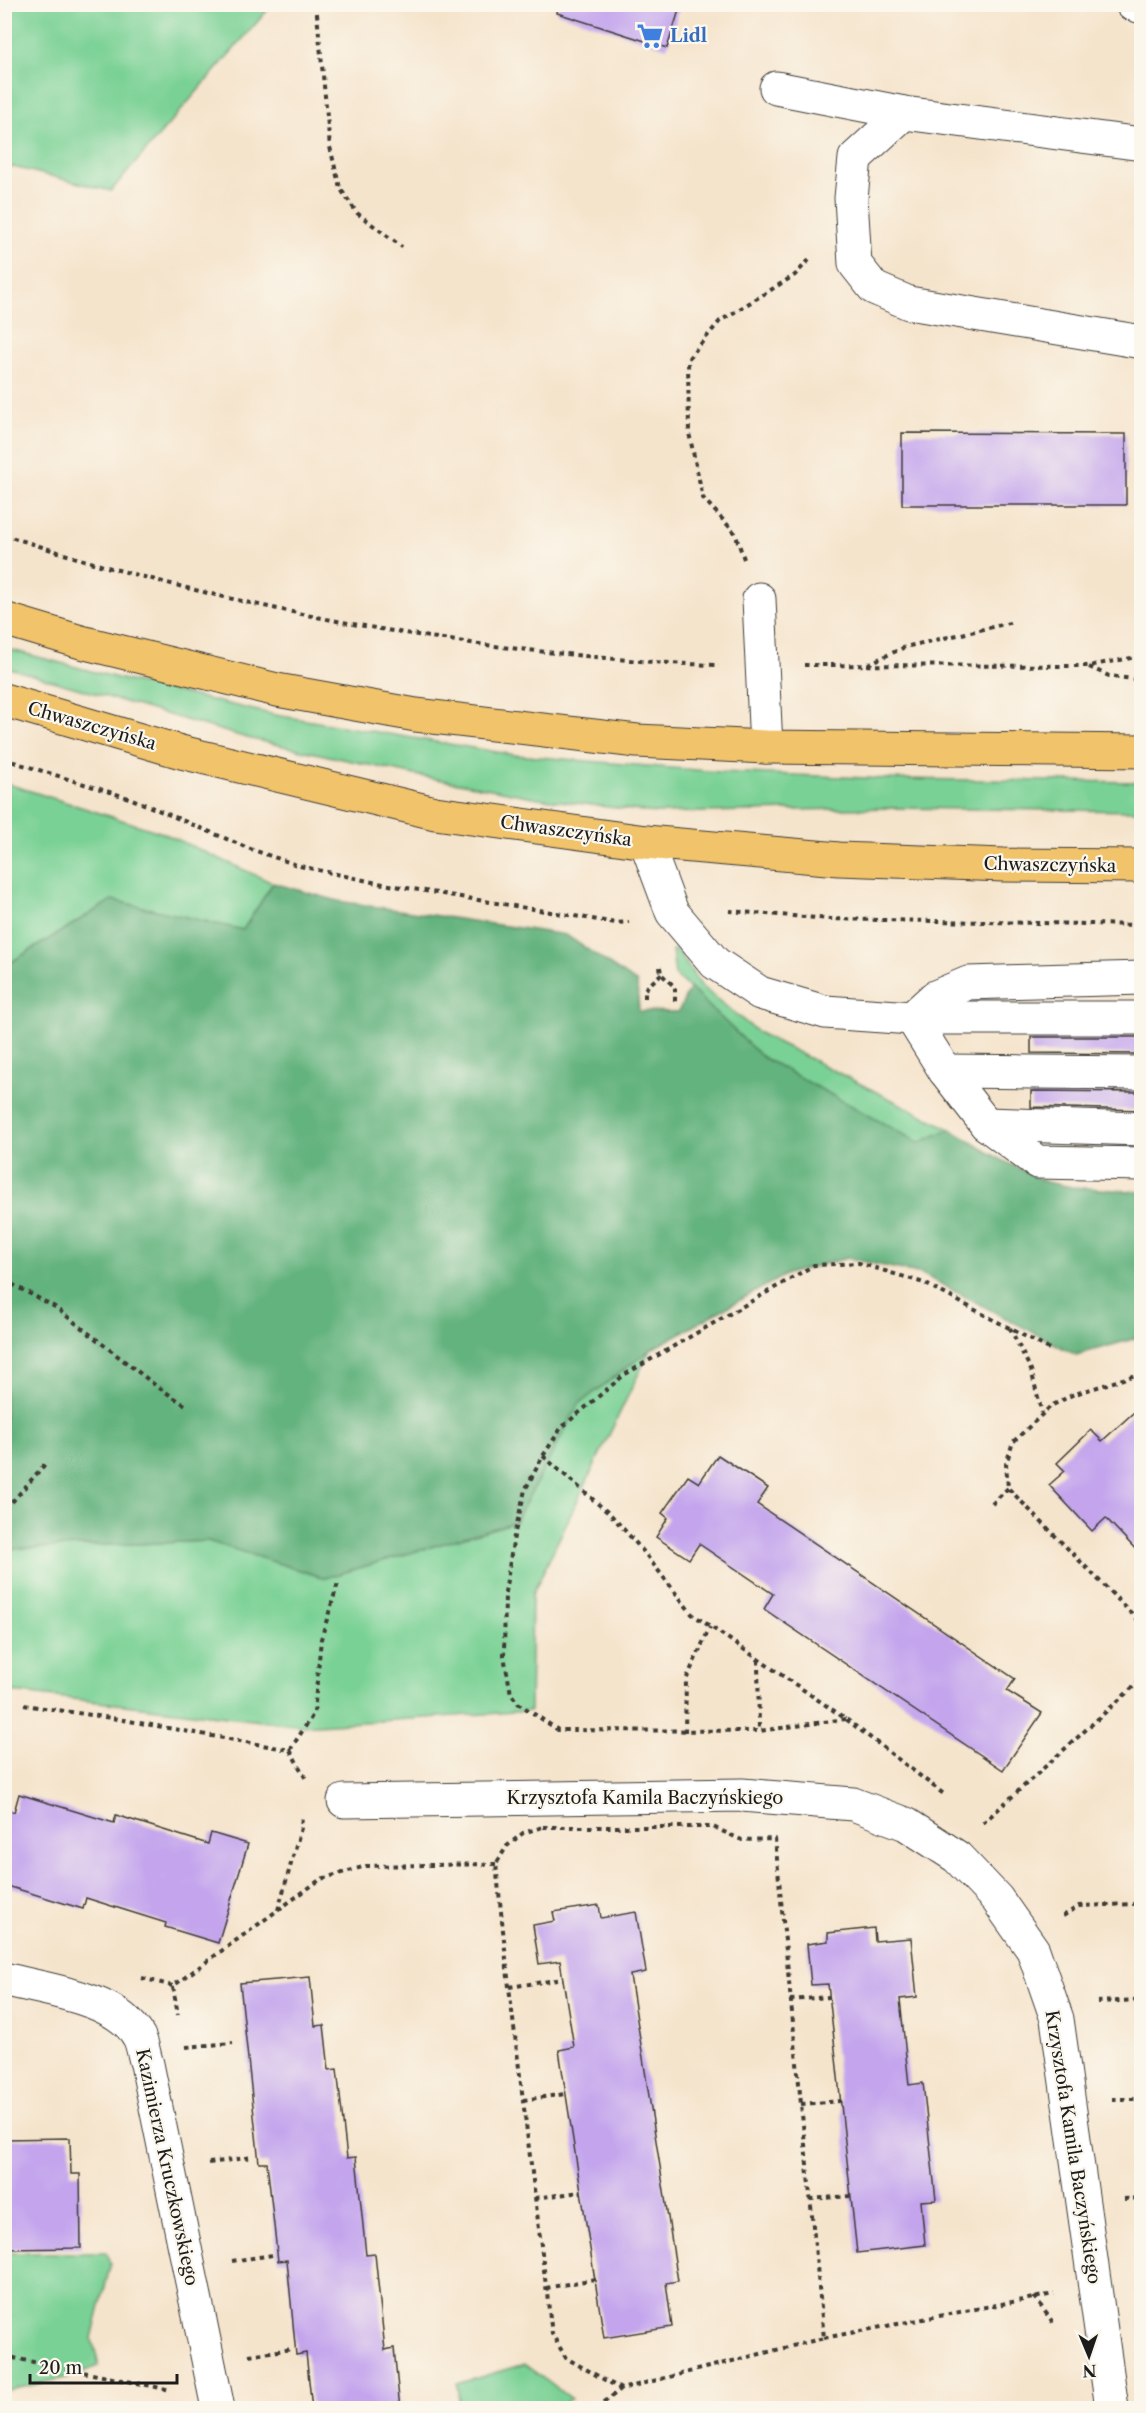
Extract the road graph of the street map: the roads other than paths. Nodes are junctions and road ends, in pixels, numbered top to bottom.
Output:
1 (1132, 4) edge
2 (1142, 7) edge
3 (776, 88) dead end
4 (904, 113) junction
5 (1142, 144) edge
6 (1142, 342) edge
7 (759, 599) road end
8 (4, 619) edge
9 (4, 700) edge
10 (766, 747) junction
11 (1142, 751) edge
12 (646, 842) junction
13 (1142, 866) edge
14 (1142, 978) edge
15 (912, 1018) junction
16 (1142, 1018) edge
17 (945, 1071) junction
18 (1142, 1073) edge
19 (986, 1124) junction
20 (1142, 1129) edge
21 (1142, 1164) edge
22 (344, 1801) road end
23 (4, 1980) edge
24 (218, 2409) edge
25 (1113, 2409) edge

1 - 2 street
3 - 4 street
4 - 5 street
4 - 6 street
7 - 10 street
8 - 10 main road
9 - 12 main road, Chwaszczyńska
10 - 11 main road
12 - 13 main road, Chwaszczyńska
12 - 15 street
14 - 15 street
15 - 16 street
15 - 17 street
17 - 18 street
17 - 19 street
19 - 20 street
19 - 21 street
22 - 25 street, Krzysztofa Kamila Baczyńskiego
23 - 24 street, Kazimierza Kruczkowskiego

